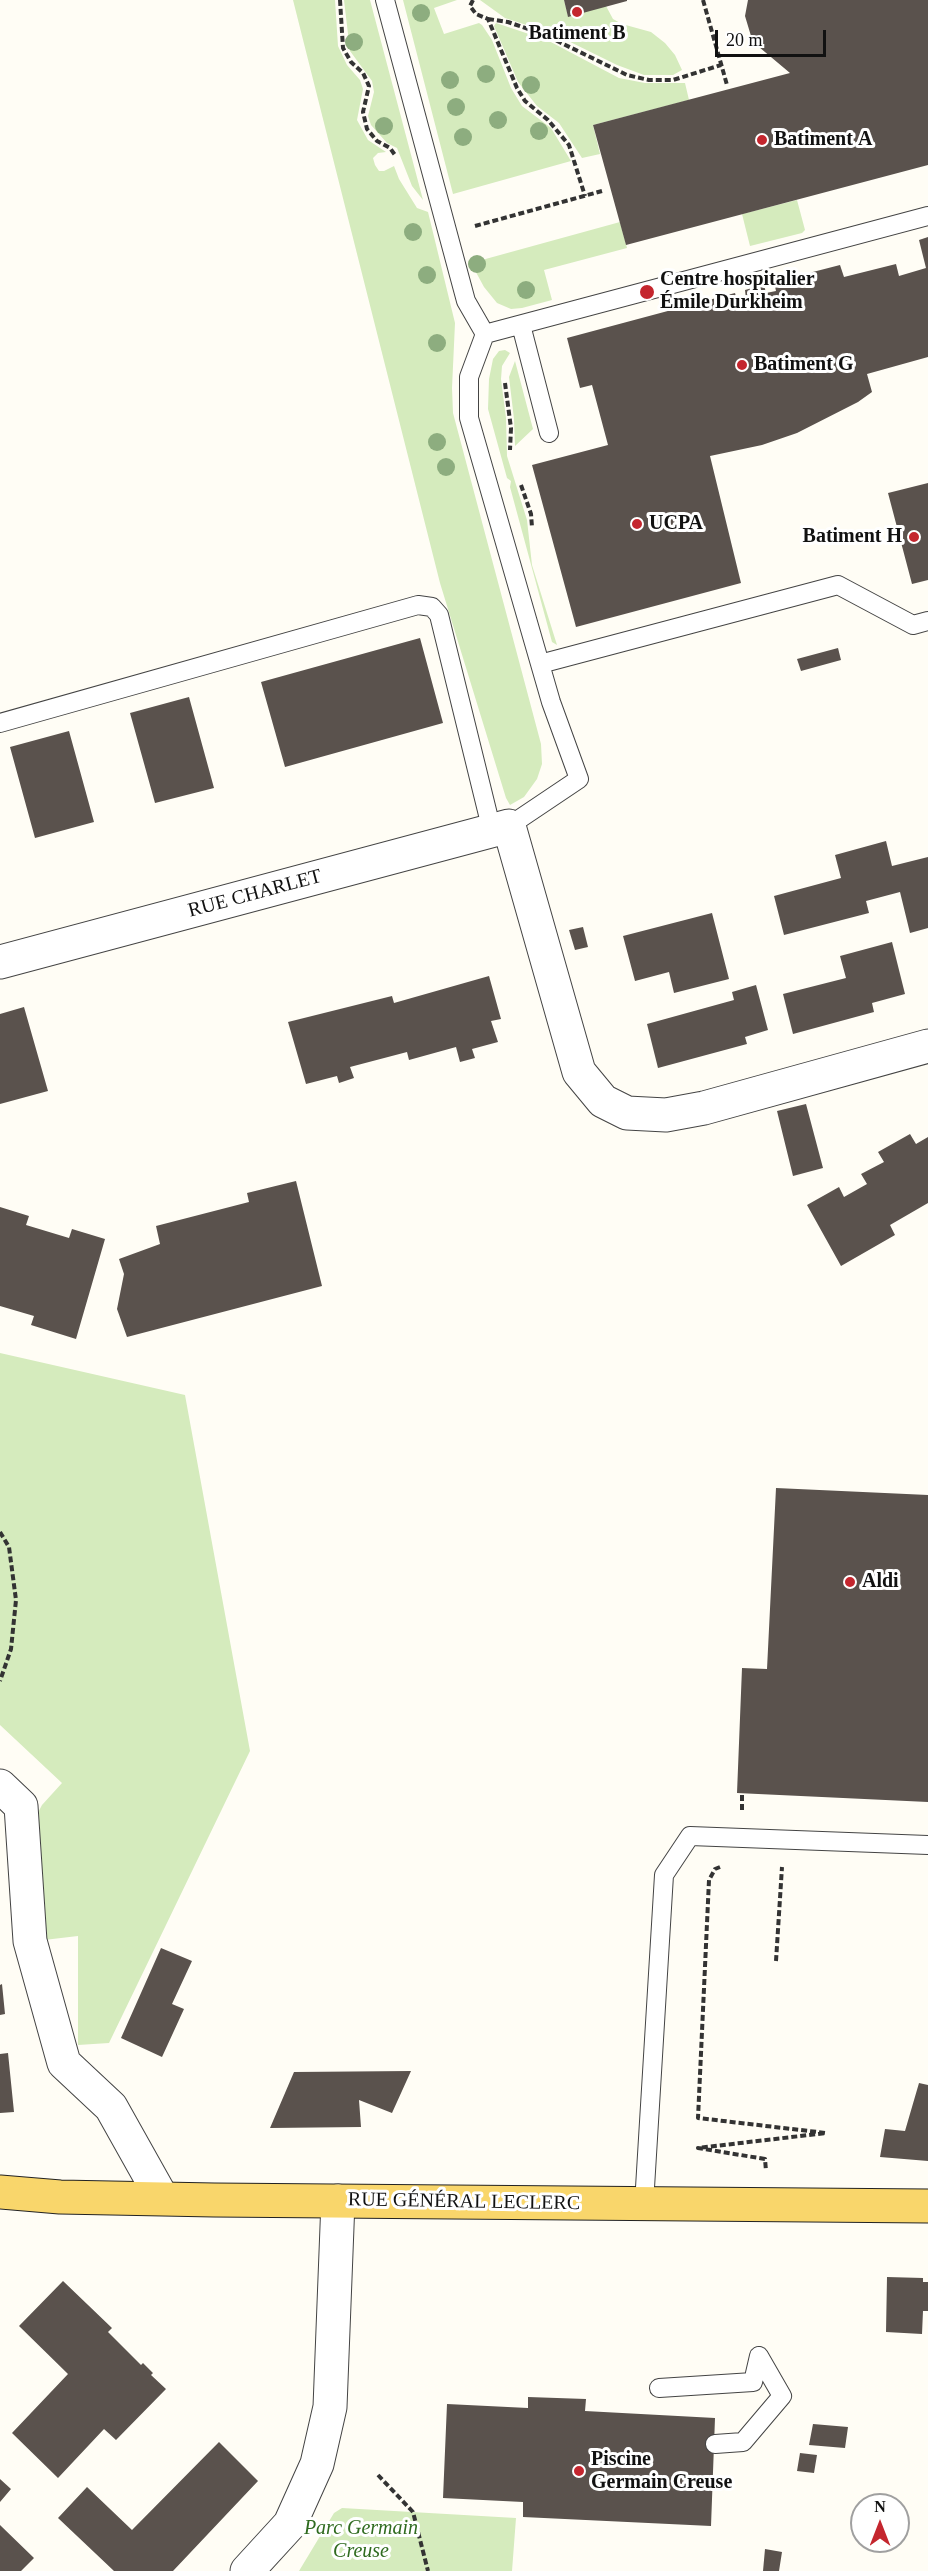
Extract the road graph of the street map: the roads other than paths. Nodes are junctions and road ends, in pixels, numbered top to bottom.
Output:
1 (385, 0) edge
2 (928, 216) edge
3 (521, 325) junction
4 (485, 334) junction
5 (549, 433) dead end
6 (928, 621) edge
7 (540, 664) junction
8 (0, 723) edge
9 (501, 828) junction
10 (0, 962) edge
11 (928, 1046) edge
12 (10, 1796) edge
13 (928, 1845) edge
14 (0, 2192) edge
15 (162, 2198) junction
16 (338, 2201) junction
17 (644, 2204) junction
18 (928, 2206) edge
19 (659, 2388) dead end
20 (715, 2444) dead end
21 (247, 2571) edge

1 - 4 lane
2 - 3 lane
3 - 4 lane
3 - 5 lane
4 - 7 lane
6 - 7 lane
7 - 9 lane
8 - 9 lane
9 - 10 street, RUE CHARLET
9 - 11 street
12 - 15 street
13 - 17 lane
14 - 15 main road, RUE GÉNÉRAL LECLERC
15 - 16 main road, RUE GÉNÉRAL LECLERC
16 - 17 main road, RUE GÉNÉRAL LECLERC
16 - 21 street
17 - 18 main road, RUE GÉNÉRAL LECLERC
19 - 20 lane

